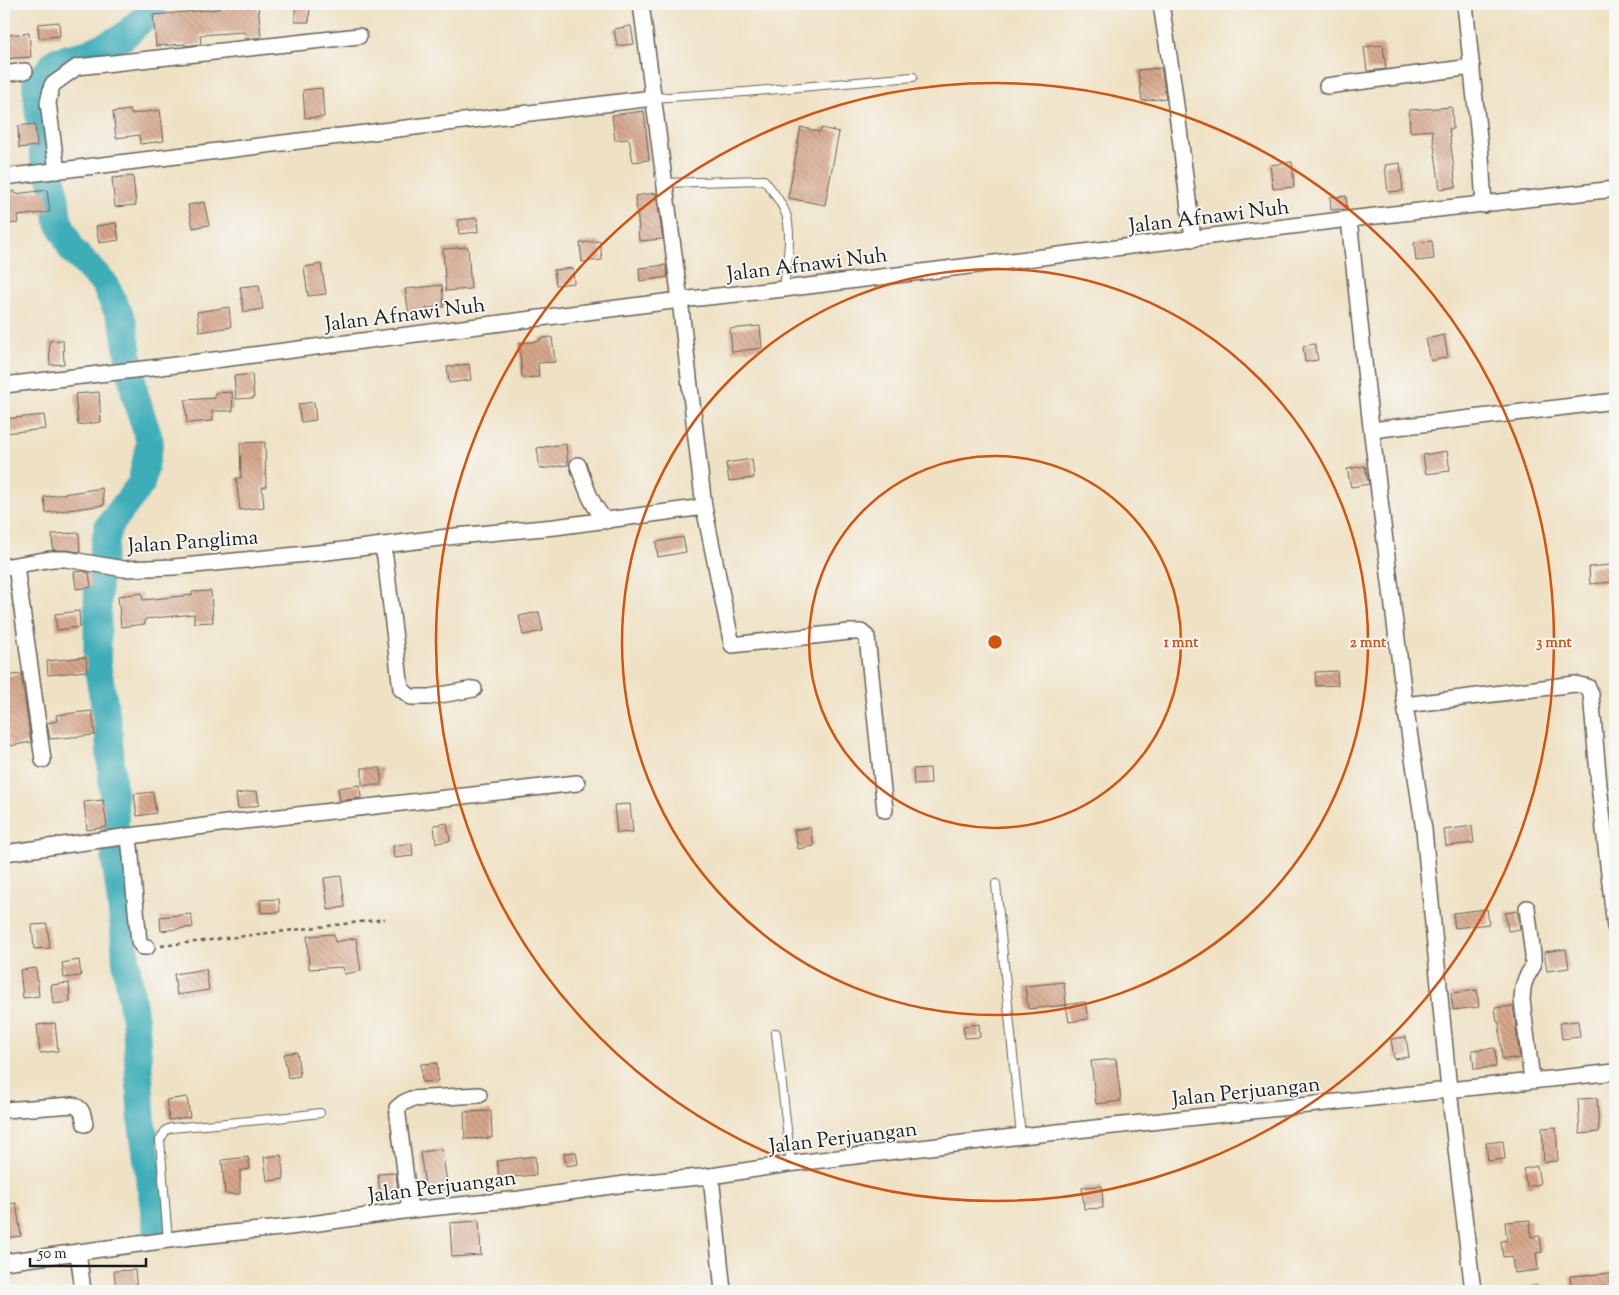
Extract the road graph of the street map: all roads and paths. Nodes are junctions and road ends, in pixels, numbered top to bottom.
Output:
1 (641, 4) edge
2 (1162, 4) edge
3 (1465, 4) edge
4 (359, 36) dead end
5 (1472, 67) junction
6 (25, 71) dead end
7 (4, 74) edge
8 (913, 77) dead end
9 (1327, 86) dead end
10 (653, 98) junction
11 (54, 171) junction
12 (4, 177) edge
13 (665, 183) junction
14 (1615, 189) edge
15 (1484, 205) junction
16 (1349, 219) junction
17 (1193, 239) junction
18 (784, 289) junction
19 (680, 300) junction
20 (4, 385) edge
21 (1615, 401) edge
22 (1372, 430) junction
23 (578, 465) dead end
24 (704, 507) junction
25 (606, 521) junction
26 (381, 545) junction
27 (10, 566) edge
28 (474, 689) dead end
29 (1405, 705) junction
30 (42, 760) dead end
31 (578, 784) dead end
32 (884, 810) dead end
33 (127, 837) junction
34 (4, 853) edge
35 (996, 884) dead end
36 (1527, 908) dead end
37 (385, 920) dead end
38 (1615, 927) edge
39 (147, 947) joint
40 (776, 1033) dead end
41 (1615, 1072) edge
42 (1532, 1080) junction
43 (1450, 1090) junction
44 (479, 1095) dead end
45 (4, 1110) edge
46 (320, 1113) dead end
47 (85, 1124) dead end
48 (1021, 1136) junction
49 (791, 1164) junction
50 (711, 1176) junction
51 (410, 1210) junction
52 (168, 1241) junction
53 (78, 1252) junction
54 (4, 1262) edge
55 (83, 1291) edge
56 (723, 1291) edge
57 (1473, 1291) edge

1 - 10 street
2 - 17 street
3 - 5 street
4 - 11 street
5 - 9 street
5 - 15 street
6 - 7 street
8 - 10 lane
10 - 11 street
10 - 13 street
11 - 12 street
13 - 18 lane
13 - 19 street
14 - 15 street, Jalan Afnawi Nuh
15 - 16 street, Jalan Afnawi Nuh
16 - 17 street, Jalan Afnawi Nuh
16 - 22 street
17 - 18 street, Jalan Afnawi Nuh
18 - 19 street, Jalan Afnawi Nuh
19 - 20 street, Jalan Afnawi Nuh
19 - 24 street
21 - 22 street
22 - 29 street
23 - 25 street
24 - 25 street, Jalan Panglima
24 - 32 street
25 - 26 street, Jalan Panglima
26 - 27 street, Jalan Panglima
26 - 28 street
27 - 30 street
29 - 38 street
29 - 43 street
31 - 33 street
33 - 34 street
33 - 39 street
35 - 48 lane
36 - 42 street
37 - 39 path
40 - 49 lane
41 - 42 street, Jalan Perjuangan
42 - 43 street, Jalan Perjuangan
43 - 48 street, Jalan Perjuangan
43 - 57 street
44 - 51 street
45 - 47 street
46 - 52 lane
48 - 49 street, Jalan Perjuangan
49 - 50 street, Jalan Perjuangan
50 - 51 street, Jalan Perjuangan
50 - 56 street
51 - 52 street, Jalan Perjuangan
52 - 53 street, Jalan Perjuangan
53 - 54 street, Jalan Perjuangan
53 - 55 street

